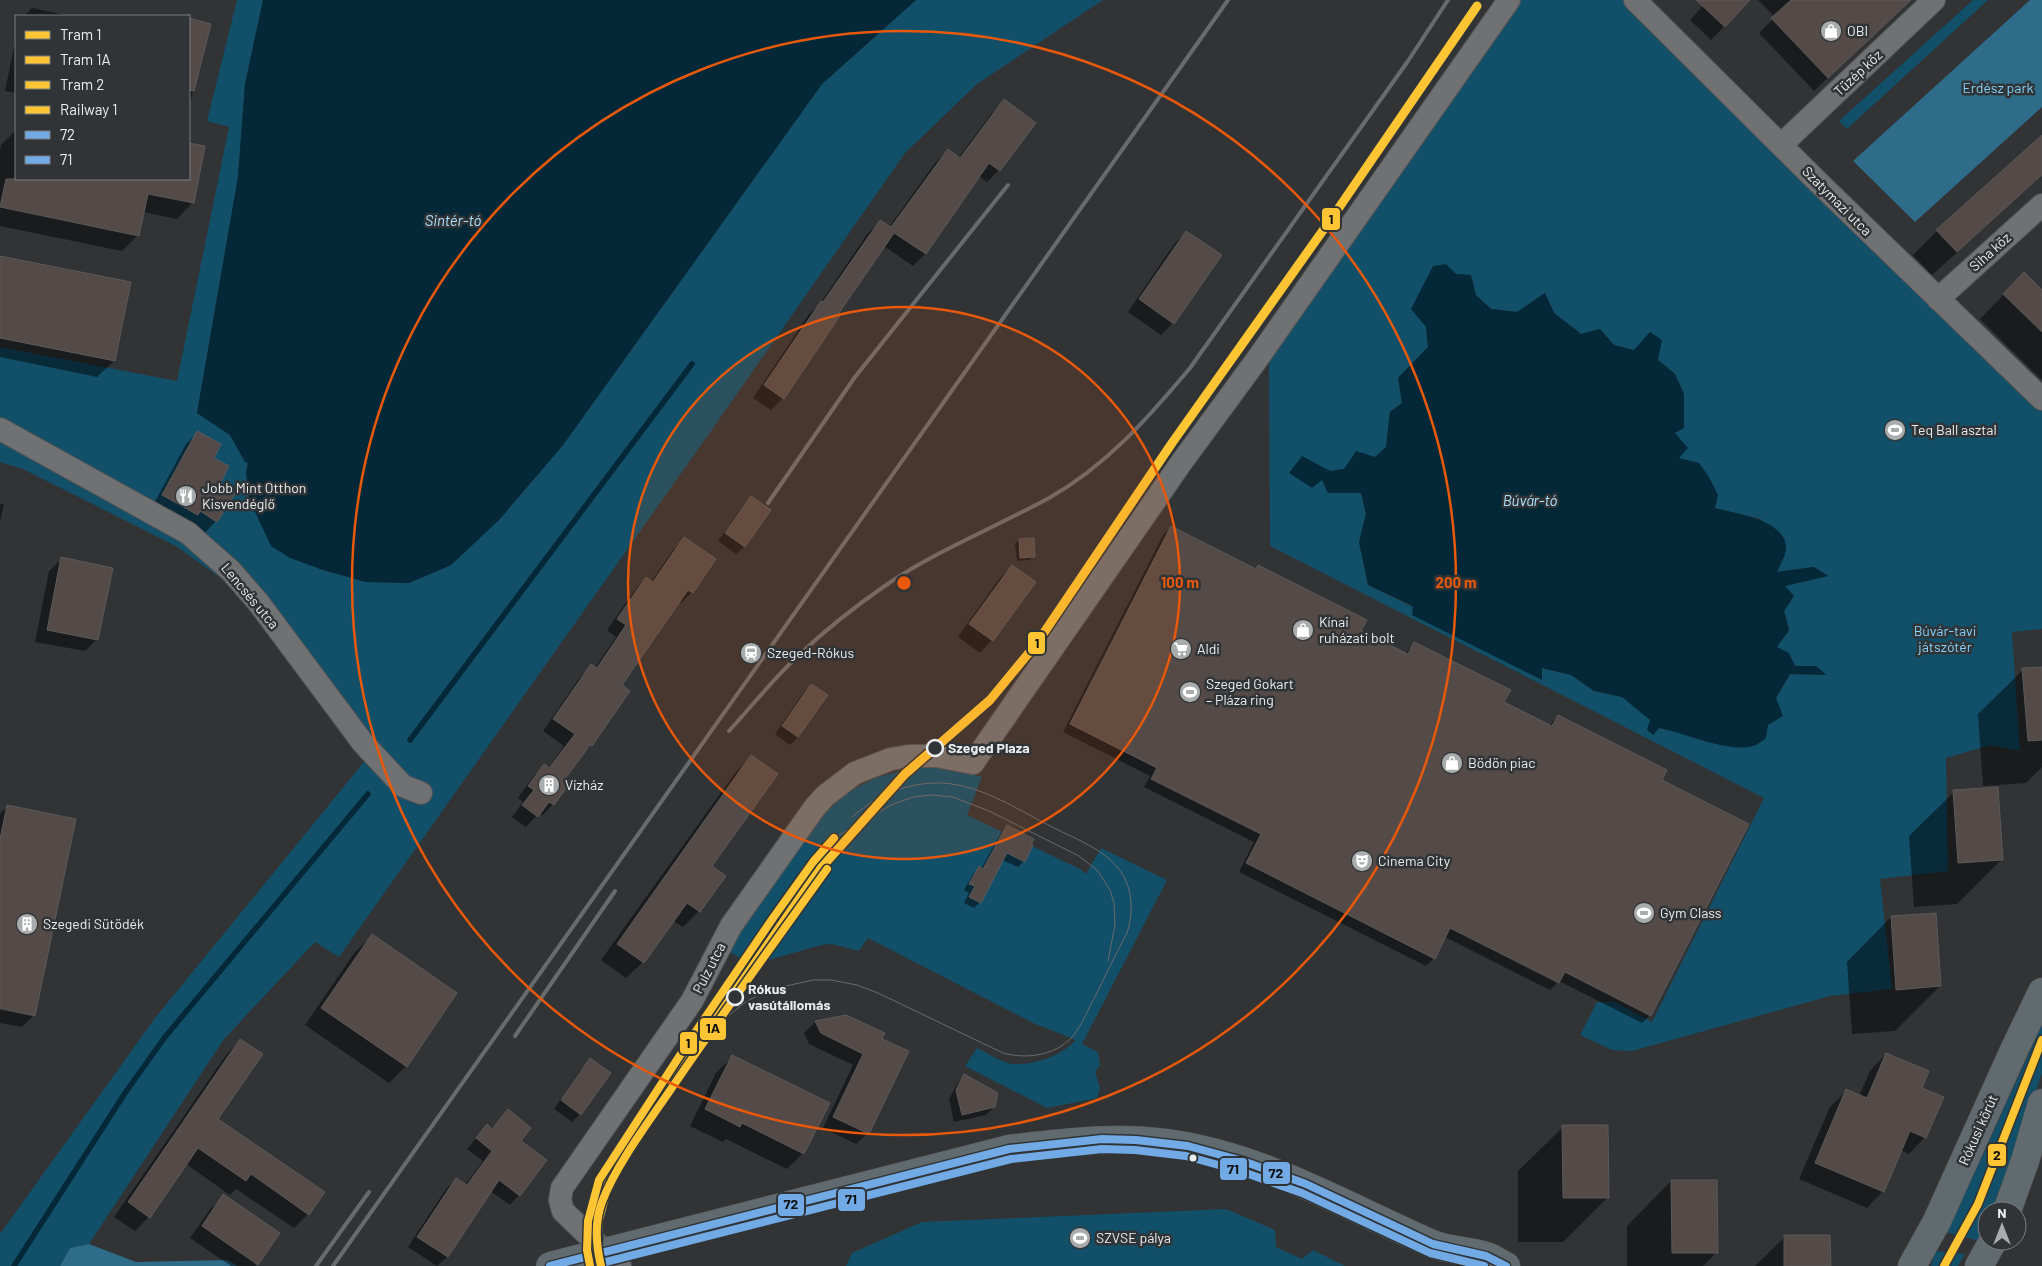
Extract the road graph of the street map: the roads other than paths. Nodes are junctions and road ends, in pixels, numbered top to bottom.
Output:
1 (1509, 0) edge
2 (1635, 0) edge
3 (1934, 0) edge
4 (1781, 145) junction
5 (2042, 205) edge
6 (1938, 299) junction
7 (2042, 399) edge
8 (0, 429) edge
9 (412, 790) dead end
10 (2042, 992) edge
11 (2042, 1103) edge
12 (2011, 1201) edge
13 (1433, 1244) junction
14 (1987, 1251) edge
15 (550, 1266) edge
16 (620, 1266) edge
17 (1455, 1266) edge
18 (1506, 1266) edge
19 (1912, 1266) edge
20 (1979, 1266) edge

1 - 16 street, Pulz utca
2 - 4 street, Szatymazi utca
3 - 4 street, Tüzép köz
4 - 6 street, Szatymazi utca
5 - 6 street, Siha köz
6 - 7 street, Szatymazi utca
8 - 9 street, Lencsés utca
10 - 19 main road, Rókusi körút
11 - 12 main road
13 - 15 main road, bridge
13 - 17 main road
13 - 18 main road
14 - 20 main road

